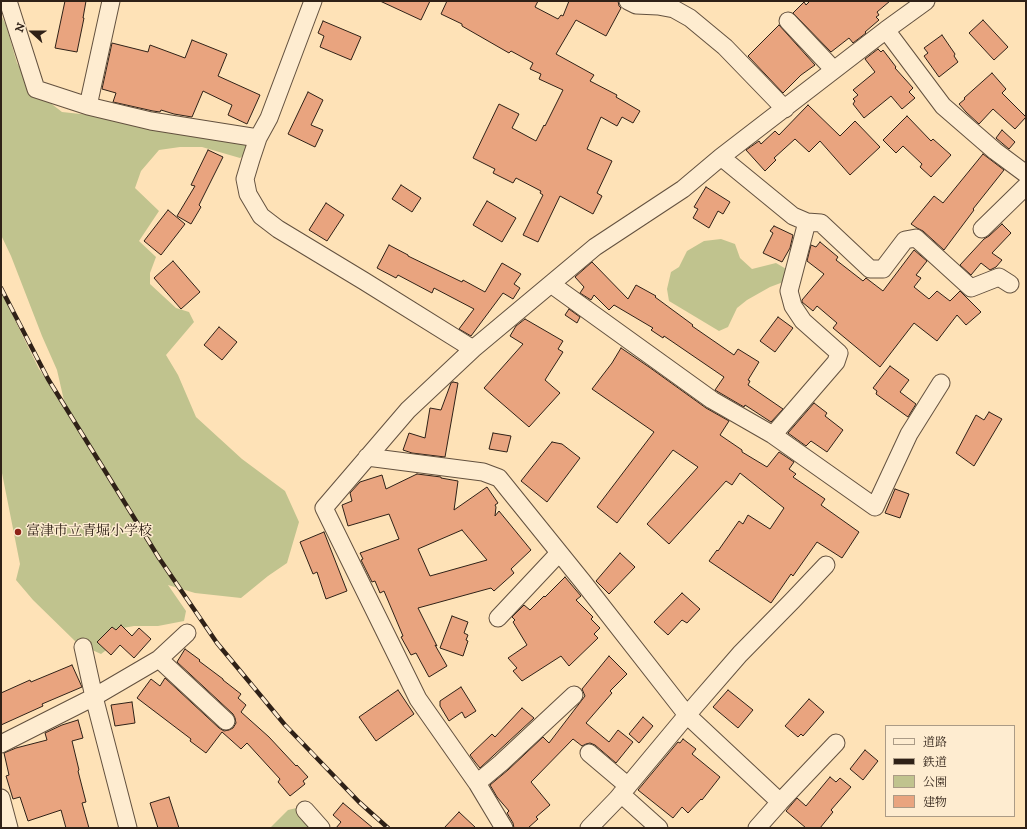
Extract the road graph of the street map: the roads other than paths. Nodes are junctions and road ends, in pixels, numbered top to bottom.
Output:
1 (8, 1) edge
2 (111, 1) edge
3 (313, 1) edge
4 (628, 1) edge
5 (926, 1) edge
6 (788, 21) dead end
7 (886, 30) junction
8 (834, 70) junction
9 (88, 106) junction
10 (785, 109) junction
11 (258, 138) junction
12 (721, 157) junction
13 (1026, 174) edge
14 (1026, 186) edge
15 (806, 222) junction
16 (982, 230) dead end
17 (551, 284) junction
18 (1010, 284) dead end
19 (473, 349) junction
20 (941, 383) dead end
21 (773, 435) junction
22 (367, 457) junction
23 (559, 553) junction
24 (826, 565) dead end
25 (498, 618) dead end
26 (187, 633) dead end
27 (83, 647) dead end
28 (159, 659) junction
29 (574, 695) dead end
30 (94, 697) junction
31 (687, 715) junction
32 (226, 721) dead end
33 (836, 743) dead end
34 (1, 744) edge
35 (589, 753) dead end
36 (476, 783) junction
37 (625, 790) junction
38 (1, 798) edge
39 (780, 802) junction
40 (305, 810) dead end
41 (10, 828) edge
42 (128, 828) edge
43 (321, 828) edge
44 (504, 828) edge
45 (589, 828) edge
46 (659, 828) edge
47 (757, 828) edge

1 - 9 street
2 - 9 street
3 - 11 street
4 - 10 street
5 - 7 street
6 - 8 street
7 - 8 street
7 - 13 street
8 - 10 street
9 - 11 street
10 - 12 street
11 - 19 street
12 - 15 street
12 - 17 street
14 - 16 street
15 - 18 street
15 - 21 street
17 - 19 street
17 - 21 street
19 - 22 street
20 - 21 street
22 - 23 street
22 - 36 street
23 - 25 street
23 - 31 street
24 - 31 street
26 - 28 street
27 - 30 street
28 - 30 street
28 - 32 street
29 - 36 street
30 - 34 street
30 - 42 street
31 - 37 street
31 - 39 street
33 - 39 street
35 - 37 street
36 - 44 street
37 - 45 street
37 - 46 street
38 - 41 street
39 - 47 street
40 - 43 street

